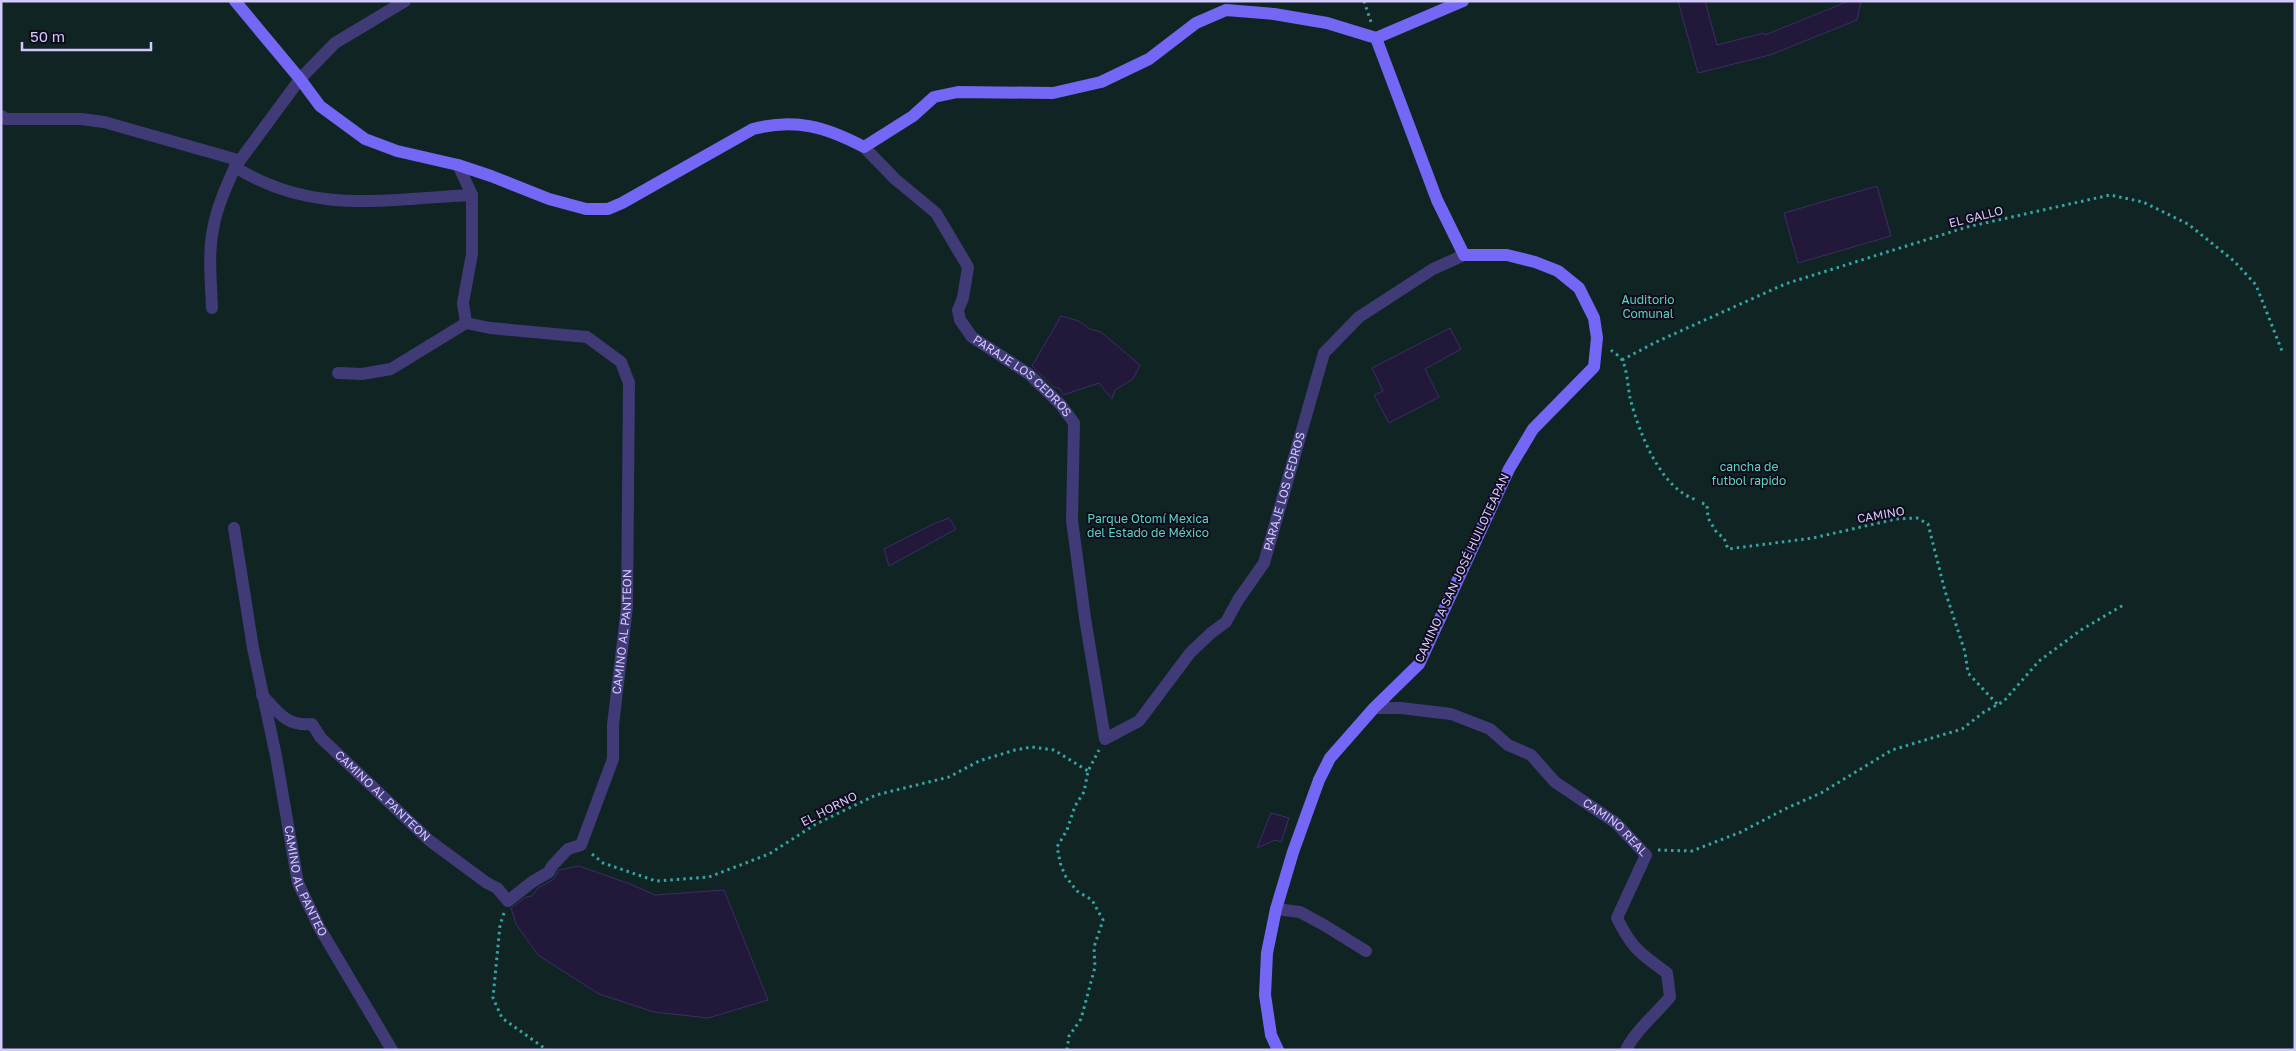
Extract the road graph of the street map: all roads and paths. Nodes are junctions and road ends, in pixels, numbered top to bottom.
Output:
1 (236, 1) edge
2 (405, 1) edge
3 (1462, 1) edge
4 (1376, 38) junction
5 (300, 79) junction
6 (1, 116) edge
7 (864, 147) junction
8 (237, 163) junction
9 (458, 165) junction
10 (472, 195) junction
11 (1464, 255) junction
12 (212, 308) dead end
13 (466, 323) junction
14 (1597, 338) junction
15 (2282, 351) dead end
16 (1622, 360) junction
17 (338, 372) dead end
18 (1697, 500) dead end
19 (1702, 503) dead end
20 (234, 528) dead end
21 (2125, 604) dead end
22 (262, 695) junction
23 (1998, 705) junction
24 (1374, 708) junction
25 (1105, 739) junction
26 (1088, 771) junction
27 (581, 845) junction
28 (1646, 855) junction
29 (508, 901) junction
30 (1276, 909) junction
31 (1366, 951) dead end
32 (392, 1050) edge
33 (547, 1050) edge
34 (1067, 1050) edge
35 (1278, 1050) edge
36 (1626, 1050) edge

1 - 5 main road
2 - 5 street
3 - 4 main road
4 - 7 main road
4 - 11 main road
5 - 8 street
5 - 9 main road
6 - 8 street
7 - 9 main road
7 - 25 street, PARAJE LOS CEDROS
8 - 10 street
8 - 12 street
9 - 10 street
10 - 13 street
11 - 14 main road, CAMINO A SAN JOSÉ HUILOTEAPAN
11 - 25 street, PARAJE LOS CEDROS
13 - 17 street
13 - 27 street, CAMINO AL PANTEON
14 - 16 path
14 - 24 main road, CAMINO A SAN JOSÉ HUILOTEAPAN
15 - 16 path, EL GALLO
16 - 18 path
19 - 23 path, CAMINO
20 - 22 street, CAMINO AL PANTEO
21 - 23 path
22 - 29 street, CAMINO AL PANTEON
22 - 32 street, CAMINO AL PANTEO
23 - 28 path
24 - 28 street, CAMINO REAL
24 - 30 main road, CAMINO A SAN JOSÉ HUILOTEAPAN
25 - 26 path
26 - 27 path, EL HORNO
26 - 34 path
27 - 29 street
28 - 36 street, CAMINO REAL
29 - 33 path
30 - 31 street
30 - 35 main road, CAMINO A SAN JOSÉ HUILOTEAPAN

